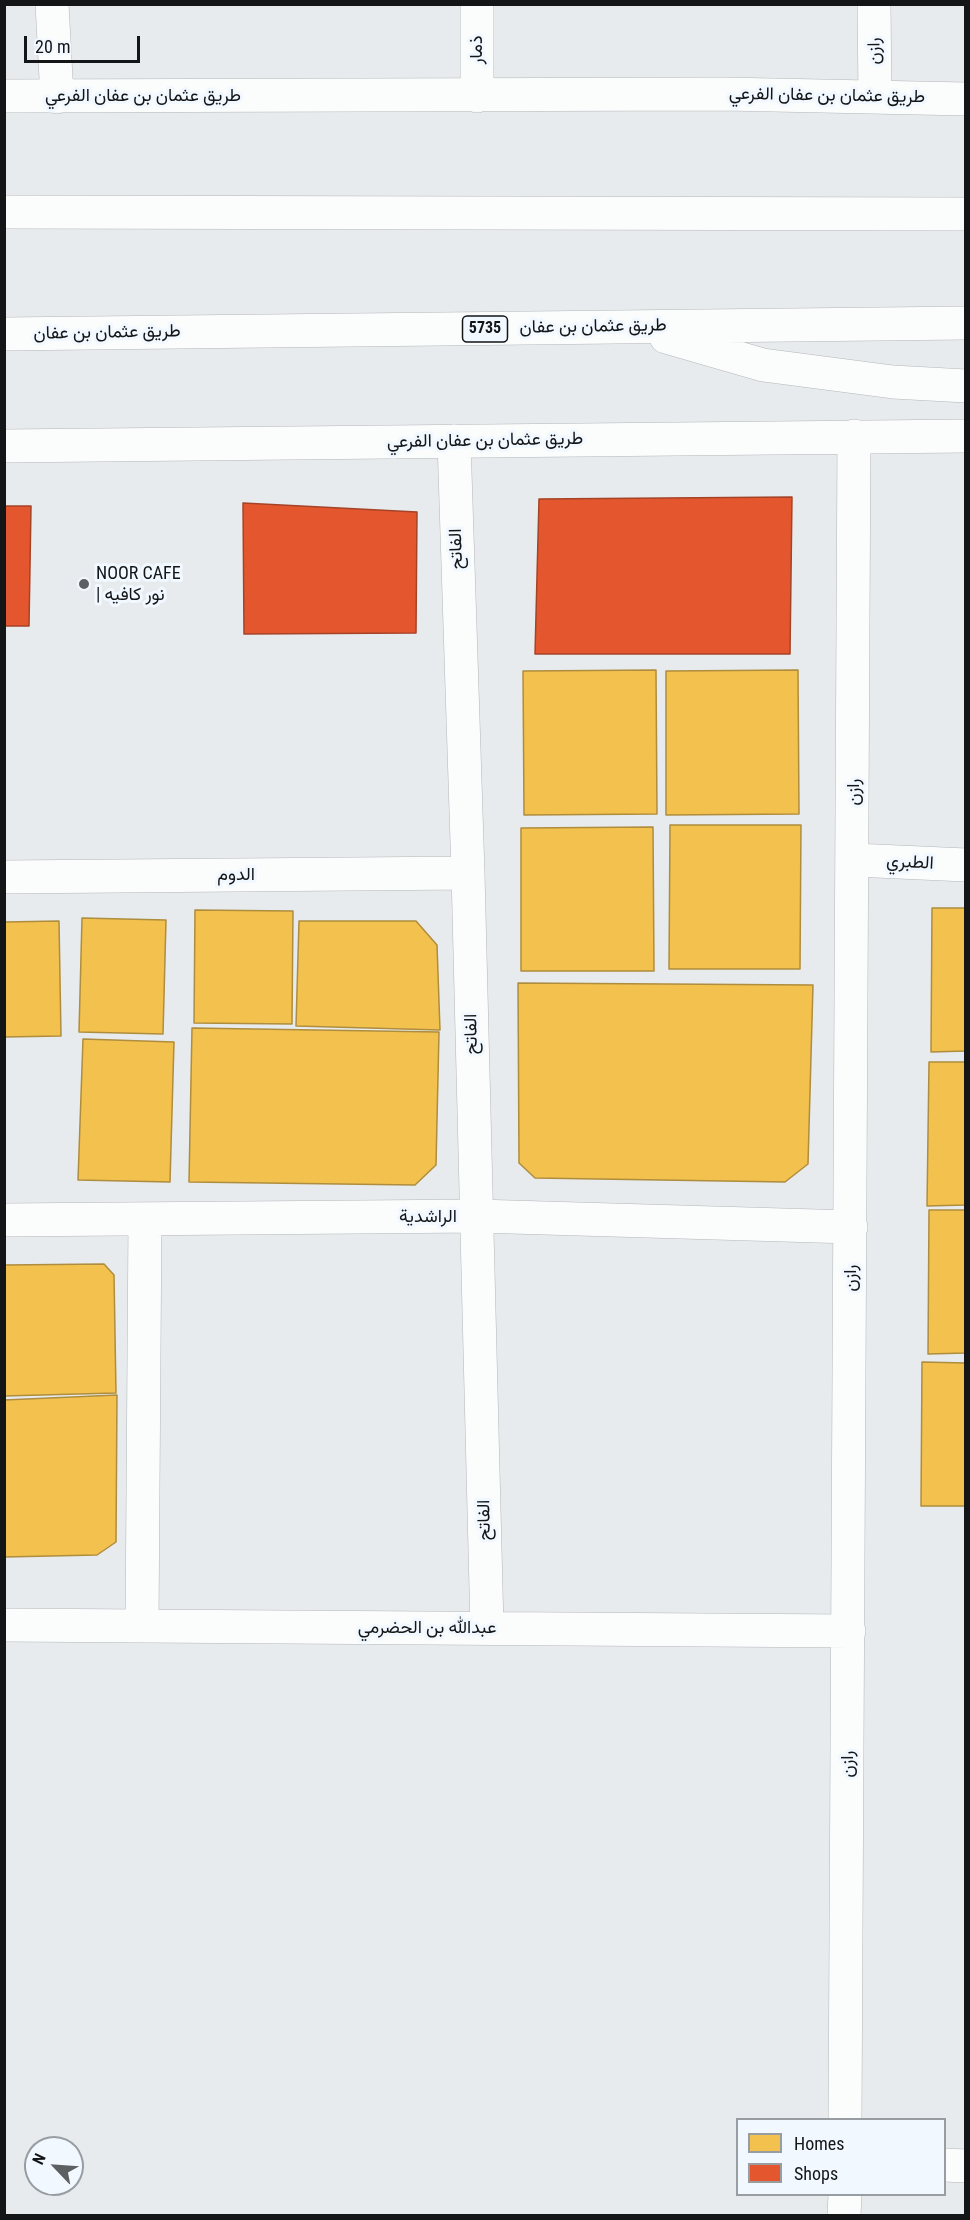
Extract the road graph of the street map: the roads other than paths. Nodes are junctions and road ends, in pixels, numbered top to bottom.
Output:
1 (52, 4) edge
2 (477, 4) edge
3 (874, 4) edge
4 (4, 96) edge
5 (477, 96) junction
6 (57, 97) junction
7 (875, 97) junction
8 (966, 99) edge
9 (4, 212) edge
10 (966, 214) edge
11 (966, 323) edge
12 (630, 327) junction
13 (14, 336) edge
14 (966, 386) edge
15 (854, 435) junction
16 (966, 436) edge
17 (454, 441) junction
18 (4, 446) edge
19 (854, 860) junction
20 (966, 865) edge
21 (468, 873) junction
22 (4, 877) edge
23 (477, 1216) junction
24 (145, 1219) junction
25 (4, 1220) edge
26 (851, 1227) junction
27 (4, 1625) edge
28 (142, 1626) junction
29 (488, 1628) junction
30 (849, 1631) junction
31 (845, 2118) edge
32 (946, 2165) edge
33 (966, 2166) edge
34 (845, 2196) edge
35 (844, 2216) edge

1 - 6 street
2 - 5 street, ذمار
3 - 7 street, رازن
4 - 6 street, طريق عثمان بن عفان الفرعي
5 - 6 street, طريق عثمان بن عفان الفرعي
5 - 7 street, طريق عثمان بن عفان الفرعي
7 - 8 street, طريق عثمان بن عفان الفرعي
9 - 10 street
11 - 12 street, طريق عثمان بن عفان / 5735
12 - 13 street, طريق عثمان بن عفان / 5735
12 - 14 street
15 - 16 street, طريق عثمان بن عفان الفرعي
15 - 17 street, طريق عثمان بن عفان الفرعي
15 - 19 street, رازن
17 - 18 street, طريق عثمان بن عفان الفرعي
17 - 21 street, الفاتح
19 - 20 street, الطبري
19 - 26 street, رازن
21 - 22 street, الدوم
21 - 23 street, الفاتح
23 - 24 street, الراشدية
23 - 26 street, الراشدية
23 - 29 street, الفاتح
24 - 25 street, الراشدية
24 - 28 street
26 - 30 street, رازن
27 - 28 street, عبدالله بن الحضرمي
28 - 29 street, عبدالله بن الحضرمي
29 - 30 street, عبدالله بن الحضرمي
30 - 31 street, رازن
32 - 33 street
34 - 35 street

